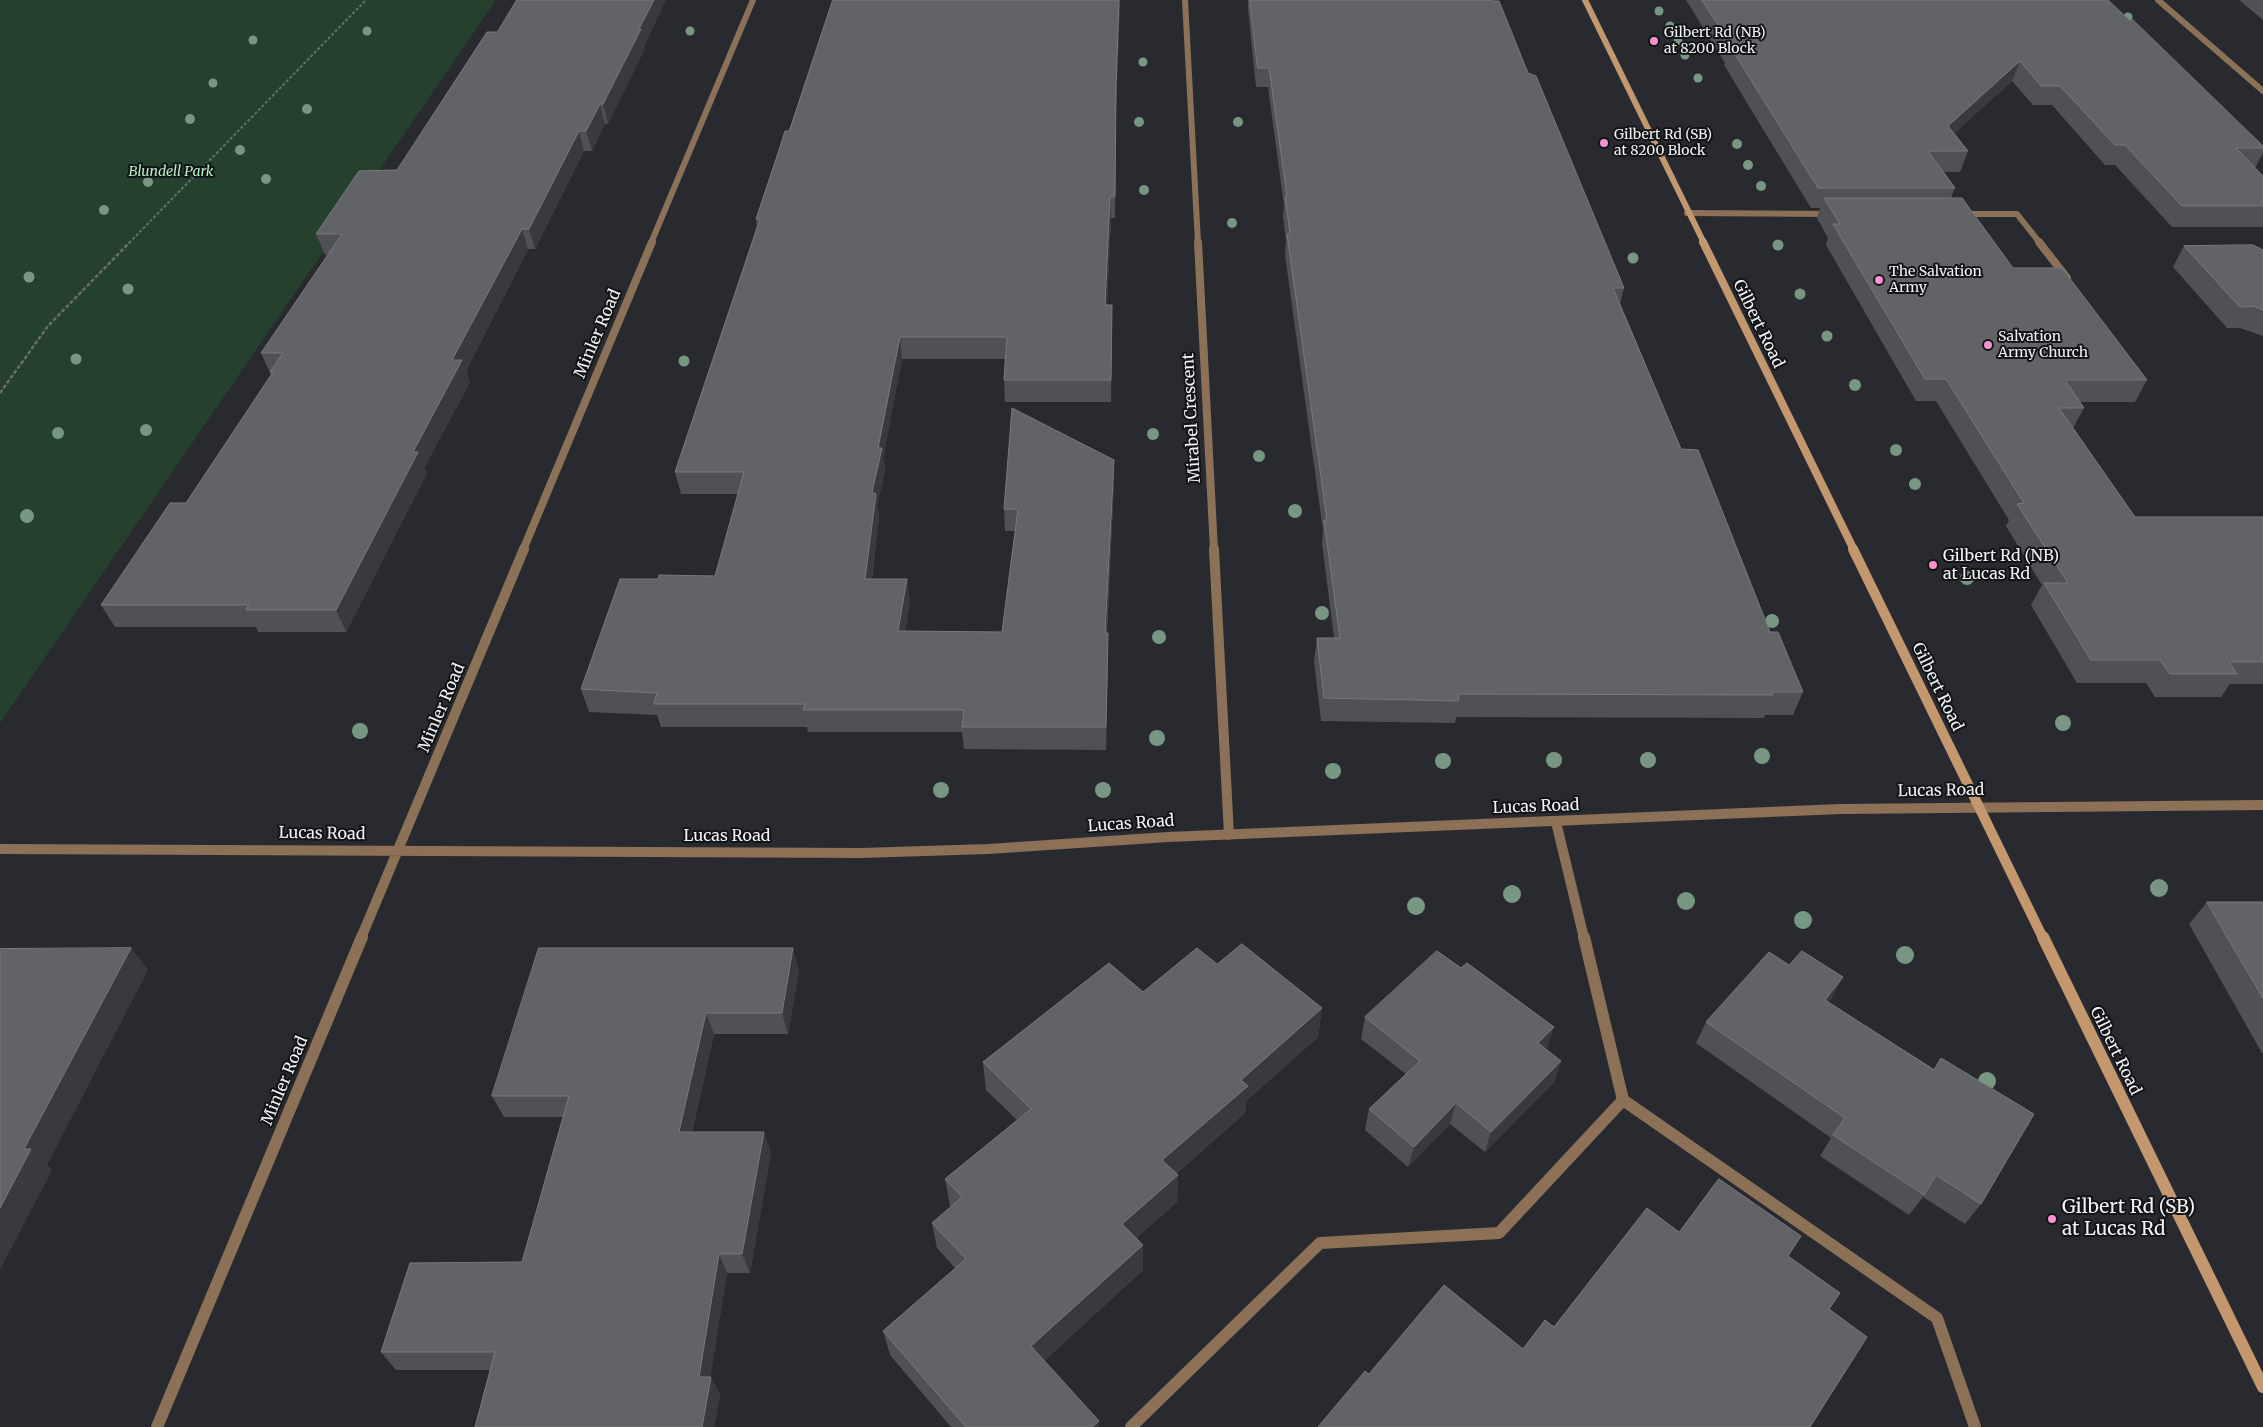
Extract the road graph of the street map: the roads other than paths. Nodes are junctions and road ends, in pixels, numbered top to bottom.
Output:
1 (754, 0) edge
2 (1185, 0) edge
3 (1585, 0) edge
4 (2158, 0) edge
5 (2263, 91) edge
6 (1687, 213) junction
7 (1842, 214) edge
8 (1949, 214) edge
9 (2070, 282) edge
10 (2263, 805) edge
11 (1978, 807) junction
12 (1556, 822) junction
13 (1229, 834) junction
14 (0, 849) edge
15 (398, 852) junction
16 (1624, 1100) junction
17 (2263, 1387) edge
18 (157, 1427) edge
19 (1131, 1427) edge
20 (1975, 1427) edge

1 - 15 street, Minler Road
2 - 13 street, Mirabel Crescent
3 - 6 main road, Gilbert Road
4 - 5 street
6 - 7 street
6 - 11 main road, Gilbert Road
8 - 9 street
10 - 11 street, Lucas Road
11 - 12 street, Lucas Road
11 - 17 main road, Gilbert Road
12 - 13 street, Lucas Road
12 - 16 street
13 - 15 street, Lucas Road
14 - 15 street, Lucas Road
15 - 18 street, Minler Road
16 - 19 street
16 - 20 street

